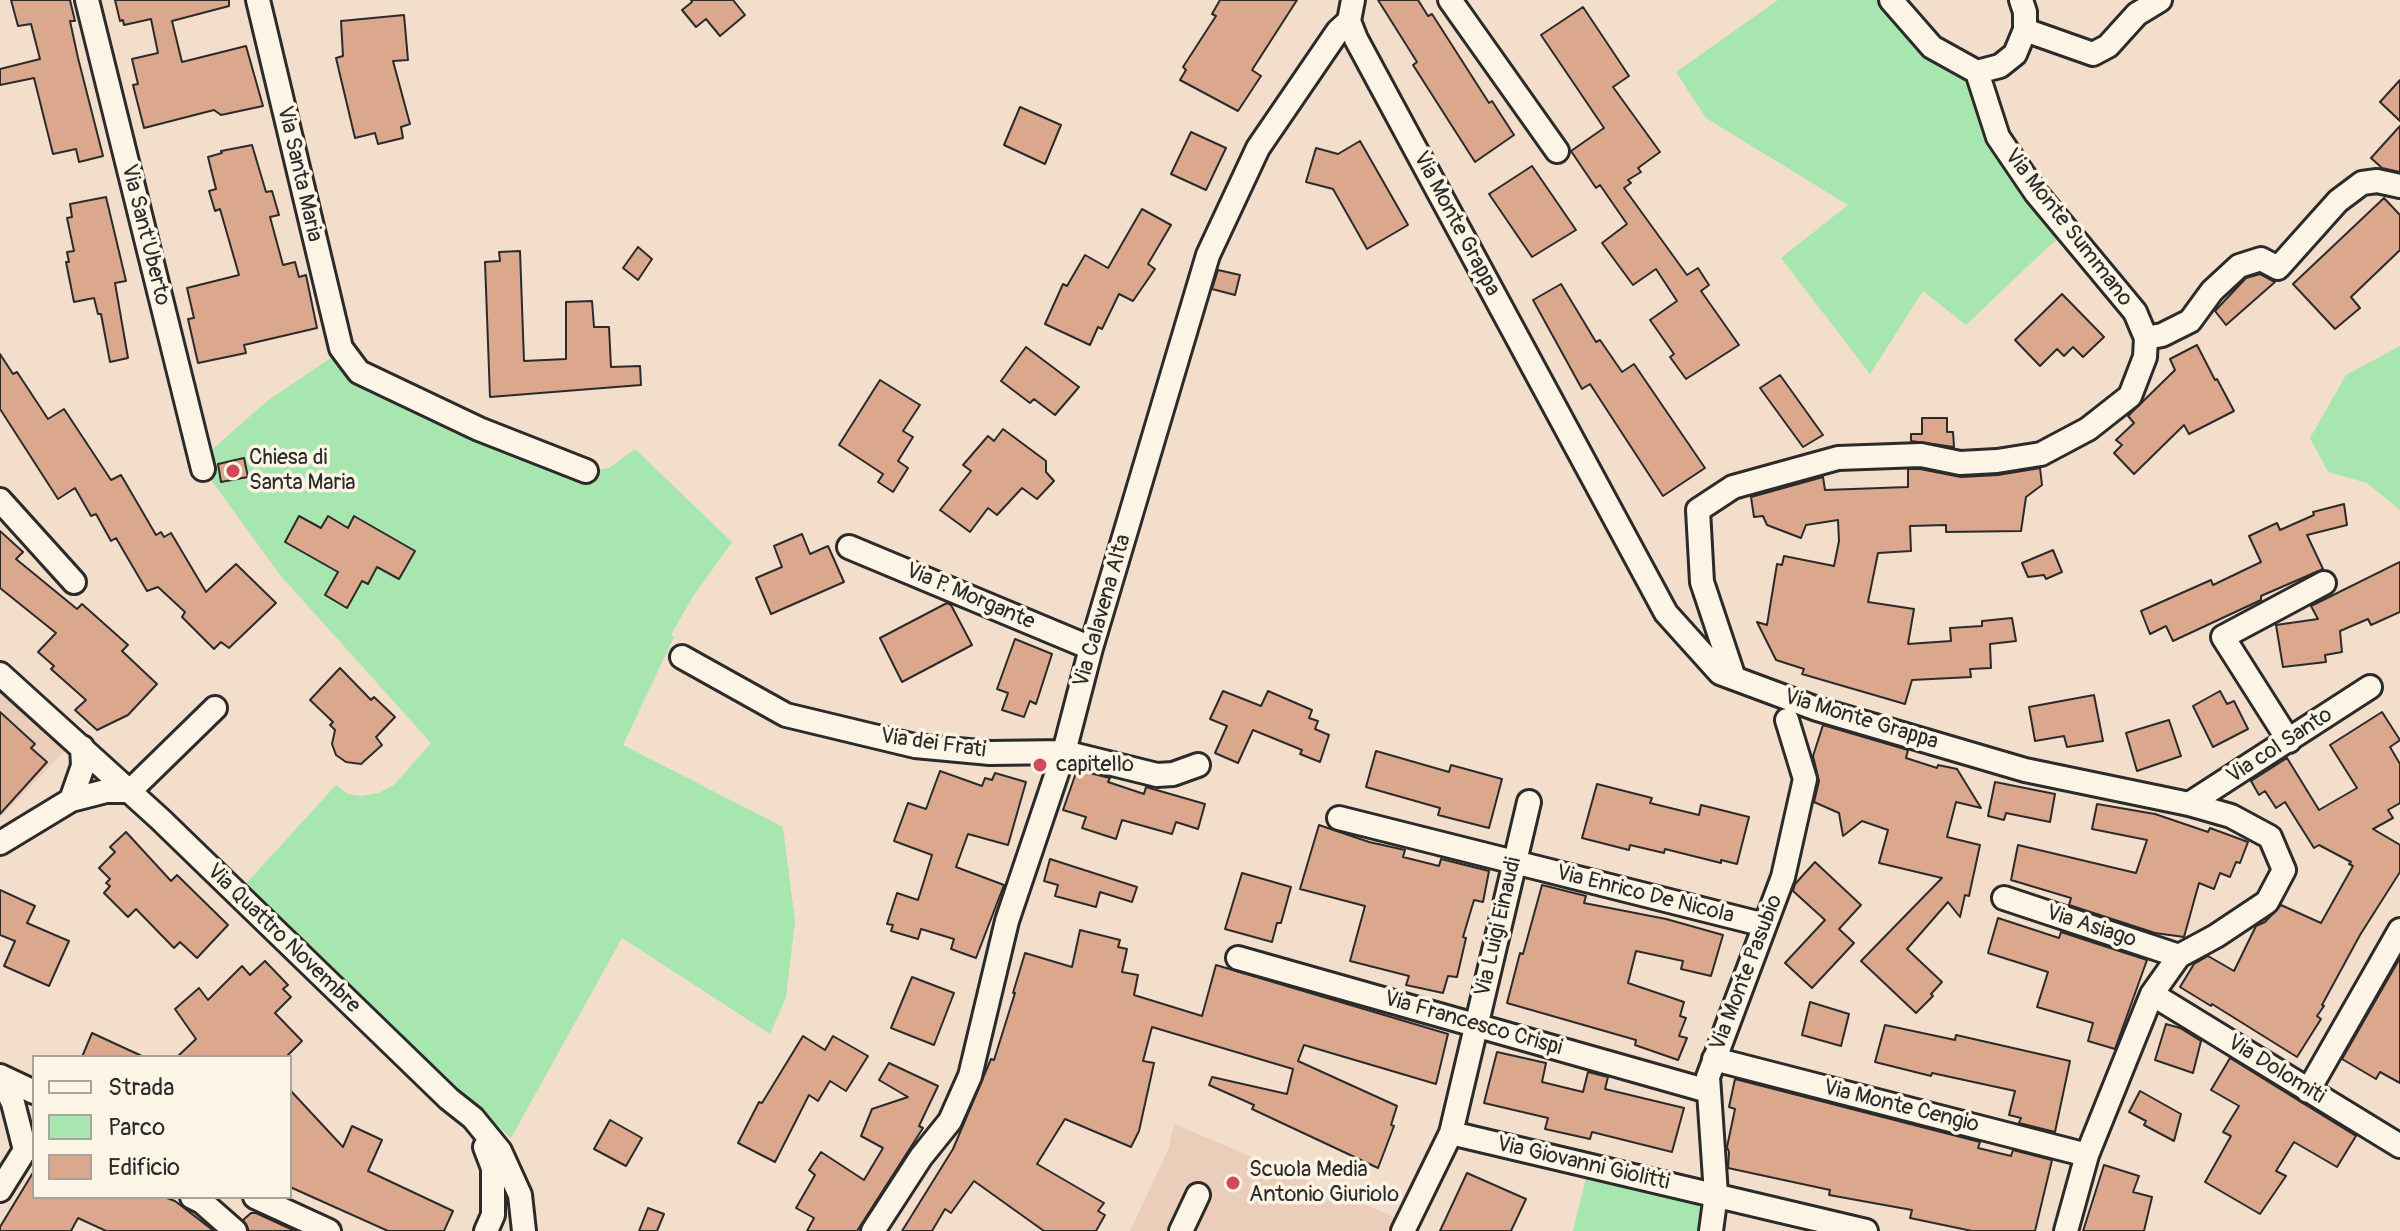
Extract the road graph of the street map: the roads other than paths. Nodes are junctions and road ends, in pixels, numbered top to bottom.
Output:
1 (87, 0) edge
2 (258, 0) edge
3 (1450, 0) edge
4 (1891, 0) edge
5 (2021, 0) edge
6 (2160, 0) edge
7 (1351, 11) edge
8 (2025, 30) junction
9 (1977, 72) junction
10 (1557, 151) dead end
11 (2400, 186) edge
12 (2146, 338) junction
13 (203, 469) dead end
14 (586, 471) dead end
15 (0, 501) edge
16 (849, 547) dead end
17 (74, 582) dead end
18 (2324, 583) dead end
19 (1091, 648) junction
20 (682, 657) dead end
21 (0, 674) edge
22 (1734, 678) junction
23 (2370, 687) dead end
24 (215, 708) dead end
25 (1787, 720) dead end
26 (2289, 741) junction
27 (82, 747) junction
28 (1064, 752) junction
29 (1198, 765) dead end
30 (130, 791) junction
31 (71, 800) junction
32 (1529, 802) dead end
33 (2189, 804) junction
34 (1339, 818) dead end
35 (0, 843) edge
36 (1514, 862) junction
37 (2004, 898) dead end
38 (1765, 925) junction
39 (2400, 930) edge
40 (2179, 956) junction
41 (1238, 958) dead end
42 (2152, 994) junction
43 (1476, 1025) junction
44 (1714, 1059) junction
45 (0, 1076) edge
46 (32, 1091) edge
47 (1708, 1091) junction
48 (2308, 1091) junction
49 (473, 1118) junction
50 (1451, 1133) junction
51 (2400, 1146) edge
52 (31, 1149) edge
53 (2087, 1155) junction
54 (0, 1190) edge
55 (1716, 1194) junction
56 (1198, 1195) dead end
57 (196, 1199) edge
58 (259, 1199) edge
59 (235, 1231) edge
60 (329, 1231) edge
61 (486, 1231) edge
62 (524, 1231) edge
63 (873, 1231) edge
64 (1181, 1231) edge
65 (1403, 1231) edge
66 (1711, 1231) edge
67 (1866, 1231) edge
68 (2066, 1231) edge

1 - 13 street, Via Sant'Uberto
2 - 14 street, Via Santa Maria
3 - 10 street
4 - 9 street
5 - 8 street
6 - 8 street
7 - 19 street, Via Calavena Alta
7 - 22 street, Via Monte Grappa
8 - 9 street
9 - 12 street, Via Monte Summano
11 - 12 street
12 - 22 street
15 - 17 street
16 - 19 street, Via P. Morgante
18 - 26 street
19 - 28 street, Via Calavena Alta
20 - 28 street, Via dei Frati
21 - 27 street, Via Quattro Novembre
22 - 33 street, Via Monte Grappa
23 - 26 street, Via col Santo
24 - 30 street
25 - 38 street, Via Monte Pasubio
26 - 33 street, Via col Santo
27 - 30 street, Via Quattro Novembre
27 - 31 street
28 - 29 street, Via dei Frati
28 - 63 street, Via Calavena Alta
30 - 31 street
30 - 49 street, Via Quattro Novembre
31 - 35 street
32 - 36 street, Via Luigi Einaudi
33 - 40 street, Via Monte Grappa
34 - 36 street, Via Enrico De Nicola
36 - 38 street, Via Enrico De Nicola
36 - 43 street, Via Luigi Einaudi
37 - 40 street, Via Asiago
38 - 44 street, Via Monte Pasubio
39 - 48 street
40 - 42 street, Via Monte Grappa
41 - 43 street, Via Francesco Crispi
42 - 48 street, Via Dolomiti
42 - 53 street, Via Monte Grappa
43 - 47 street, Via Francesco Crispi
43 - 50 street, Via Luigi Einaudi
44 - 47 street, Via Monte Pasubio
44 - 53 street, Via Monte Cengio
45 - 46 street
45 - 52 street
47 - 55 street, Via Monte Pasubio
48 - 51 street, Via Dolomiti
49 - 61 street
49 - 62 street, Via Quattro Novembre
50 - 55 street, Via Giovanni Giolitti
50 - 65 street, Via Luigi Einaudi
52 - 54 street
53 - 68 street, Via Monte Grappa
55 - 66 street, Via Monte Pasubio
55 - 67 street, Via Giovanni Giolitti
56 - 64 street
57 - 59 street
58 - 60 street

